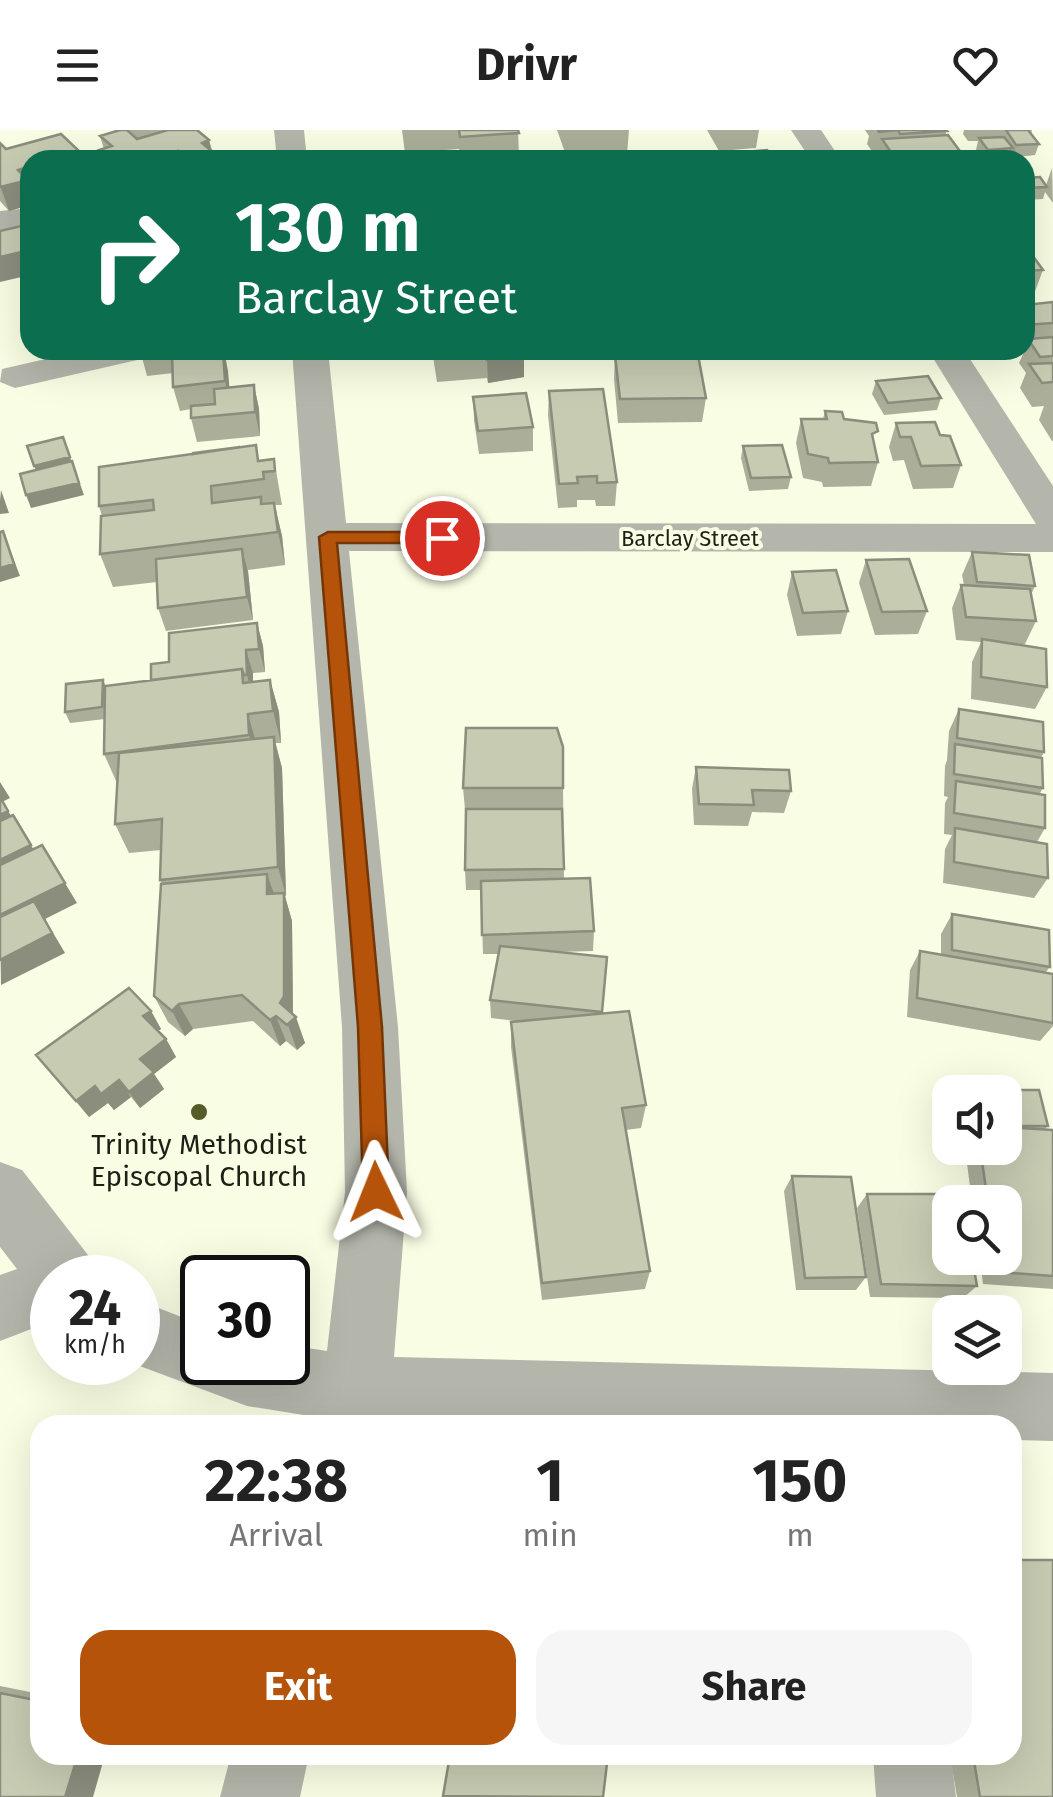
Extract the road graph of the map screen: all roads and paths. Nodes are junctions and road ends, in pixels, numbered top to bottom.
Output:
1 (89, 360) edge
2 (311, 360) edge
3 (952, 360) edge
4 (15, 377) dead end
5 (1053, 518) edge
6 (328, 537) junction
7 (1053, 538) edge
8 (0, 1191) edge
9 (48, 1255) edge
10 (30, 1297) edge
11 (0, 1308) edge
12 (285, 1385) edge
13 (1053, 1407) edge
14 (353, 1408) edge
15 (879, 1414) edge
16 (268, 1765) edge
17 (913, 1765) edge
18 (260, 1797) edge
19 (916, 1797) edge

1 - 4 street
2 - 6 street
3 - 5 street
6 - 7 street, Barclay Street
6 - 14 street
8 - 9 street
10 - 11 street
12 - 14 street
13 - 15 street
14 - 15 street
16 - 18 street
17 - 19 street

